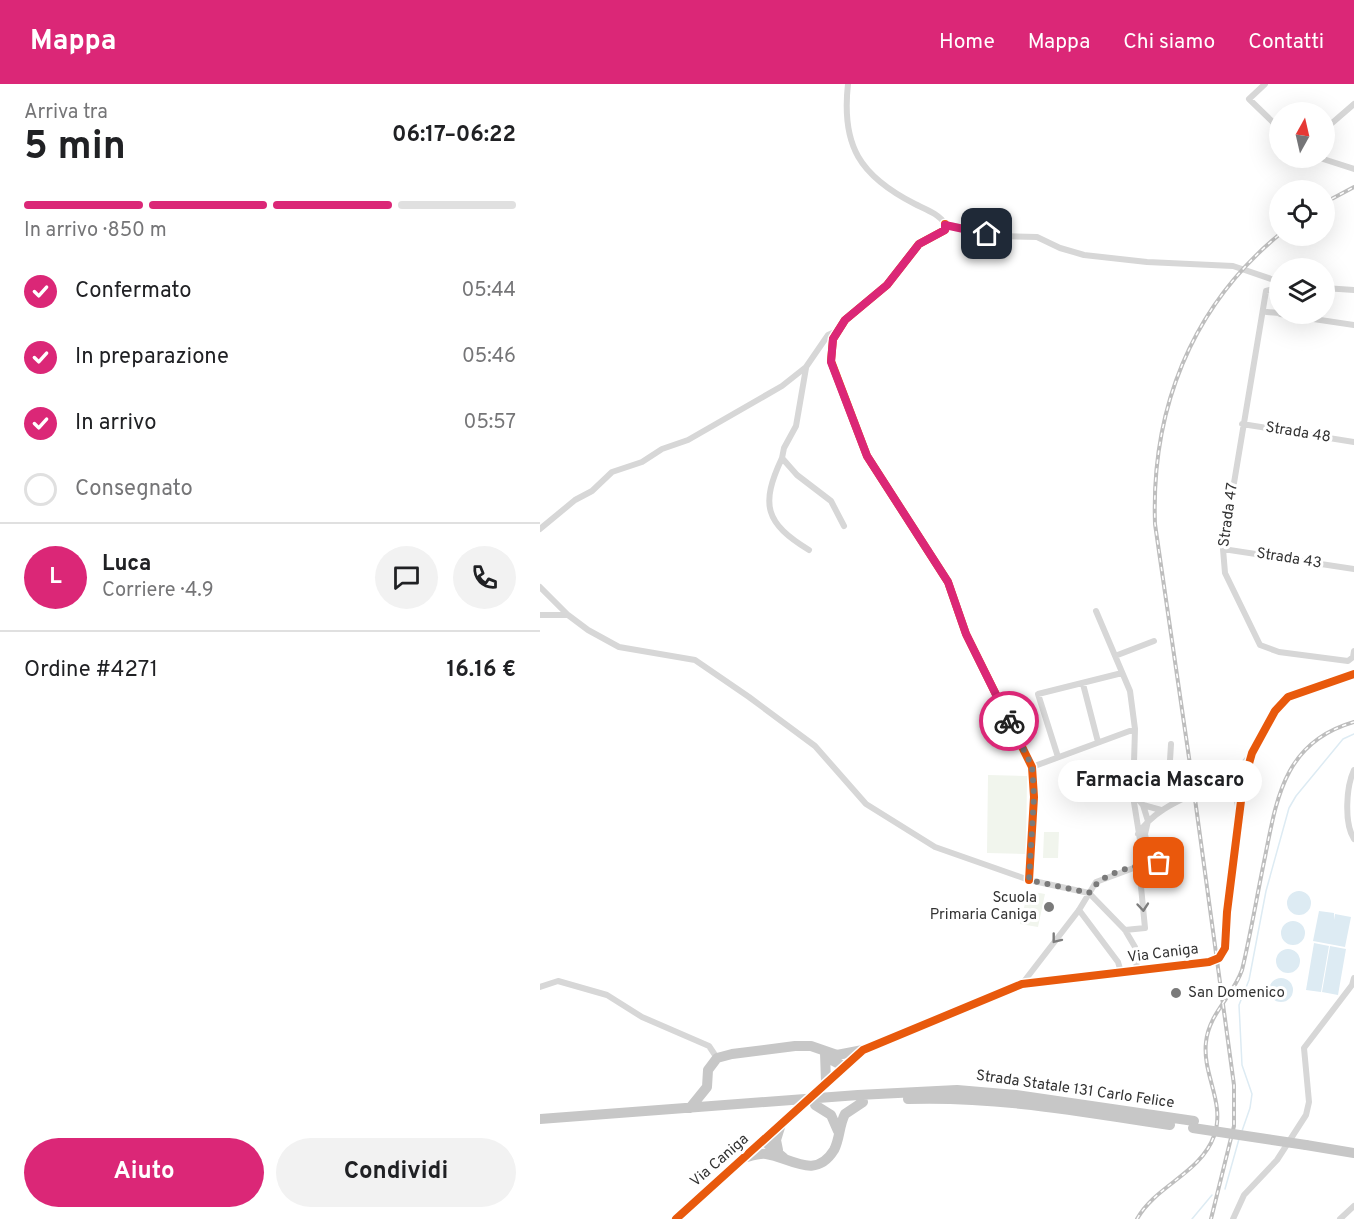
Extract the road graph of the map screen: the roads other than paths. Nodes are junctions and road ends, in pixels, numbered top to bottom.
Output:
1 (848, 84) edge
2 (1265, 84) edge
3 (1354, 104) edge
4 (1269, 118) edge
5 (1335, 120) edge
6 (1335, 163) edge
7 (1354, 169) edge
8 (945, 225) junction
9 (1269, 278) edge
10 (1335, 289) edge
11 (1269, 290) edge
12 (1354, 290) edge
13 (1335, 322) edge
14 (1354, 325) edge
15 (837, 330) junction
16 (806, 367) junction
17 (1242, 424) junction
18 (1354, 442) edge
19 (783, 458) junction
20 (844, 526) dead end
21 (540, 529) edge
22 (1223, 549) junction
23 (809, 550) dead end
24 (1354, 568) edge
25 (540, 586) edge
26 (1096, 611) dead end
27 (540, 615) edge
28 (567, 615) junction
29 (1154, 641) dead end
30 (1354, 651) edge
31 (1115, 656) junction
32 (1122, 673) junction
33 (1354, 674) edge
34 (1083, 684) junction
35 (1135, 729) junction
36 (1098, 742) junction
37 (1171, 744) dead end
38 (1252, 753) junction
39 (1058, 757) junction
40 (1032, 766) junction
41 (1354, 770) edge
42 (1132, 775) junction
43 (1224, 777) junction
44 (1213, 783) junction
45 (1242, 784) junction
46 (1226, 785) junction
47 (1132, 790) junction
48 (1143, 805) junction
49 (1161, 810) junction
50 (1239, 812) junction
51 (1135, 813) junction
52 (1148, 821) junction
53 (1138, 834) junction
54 (1354, 839) edge
55 (1176, 857) dead end
56 (1145, 865) junction
57 (1029, 880) junction
58 (1089, 893) junction
59 (1079, 910) junction
60 (1125, 930) junction
61 (1137, 970) junction
62 (1120, 972) junction
63 (1354, 978) edge
64 (1022, 984) junction
65 (540, 987) edge
66 (863, 1050) junction
67 (827, 1055) junction
68 (717, 1058) junction
69 (843, 1066) junction
70 (826, 1083) joint
71 (707, 1087) junction
72 (900, 1096) junction
73 (863, 1101) junction
74 (732, 1105) junction
75 (815, 1105) junction
76 (690, 1108) junction
77 (540, 1119) edge
78 (782, 1124) joint
79 (540, 1126) edge
80 (838, 1134) junction
81 (764, 1141) junction
82 (1306, 1142) junction
83 (1354, 1145) edge
84 (1354, 1153) edge
85 (780, 1156) junction
86 (744, 1158) junction
87 (1354, 1206) edge
88 (676, 1219) edge
89 (1233, 1219) edge
90 (1340, 1219) edge

1 - 8 street
2 - 4 street
3 - 5 street
6 - 7 street
8 - 9 street
8 - 15 street
10 - 12 street
11 - 17 street, Strada 47
13 - 14 street
15 - 16 street
15 - 40 street
16 - 19 street
16 - 21 street
17 - 18 street, Strada 48
17 - 22 street, Strada 47
19 - 20 street
19 - 23 street
22 - 24 street, Strada 43
22 - 30 street, Strada 47
25 - 28 street
26 - 31 street
27 - 28 street
28 - 57 street
29 - 31 street
31 - 32 street
32 - 34 street
32 - 35 street
33 - 38 street, Via Caniga
34 - 36 street
34 - 39 street
35 - 36 street
35 - 42 street
36 - 39 street
37 - 42 street
38 - 43 street
38 - 45 street, Via Caniga
39 - 40 street
40 - 57 street
41 - 54 street
42 - 47 street
43 - 44 street
43 - 45 street
44 - 46 street
44 - 49 street
45 - 46 street
45 - 50 street, Via Caniga
46 - 50 street
47 - 48 street
47 - 51 street
48 - 49 street
48 - 52 street
49 - 52 street
50 - 61 street, Via Caniga
51 - 52 street
51 - 53 street
52 - 53 street
52 - 56 street
53 - 56 street
55 - 56 street
56 - 58 street
56 -> 60 street
57 - 58 street
58 - 59 street
58 - 60 street
59 - 62 street
59 -> 64 street
60 - 61 street
61 - 62 street, Via Caniga
62 - 64 street, Via Caniga
63 - 89 street
64 - 66 street, Via Caniga
65 - 68 street
66 - 67 highway
66 - 69 street, Via Caniga
67 - 68 highway
67 - 69 highway
67 - 70 highway
68 - 71 highway
69 - 70 street, Via Caniga
71 - 74 highway
71 - 76 highway
72 - 73 highway, Strada Statale 131 Carlo Felice
72 - 74 highway, Strada Statale 131 Carlo Felice
72 - 82 highway, Strada Statale 131 Carlo Felice, bridge
73 - 75 highway, Strada Statale 131 Carlo Felice
73 - 80 highway
74 - 76 highway, Strada Statale 131 Carlo Felice
75 - 79 highway, Strada Statale 131 Carlo Felice
75 - 80 highway
76 - 77 highway, Strada Statale 131 Carlo Felice
78 - 81 street, Via Caniga
78 - 85 highway
80 - 85 highway
81 - 85 highway
81 - 86 street, Via Caniga
82 - 83 highway, Strada Statale 131 Carlo Felice
82 - 84 highway, Strada Statale 131 Carlo Felice
85 - 86 highway
86 - 88 street, Via Caniga
87 - 90 street

